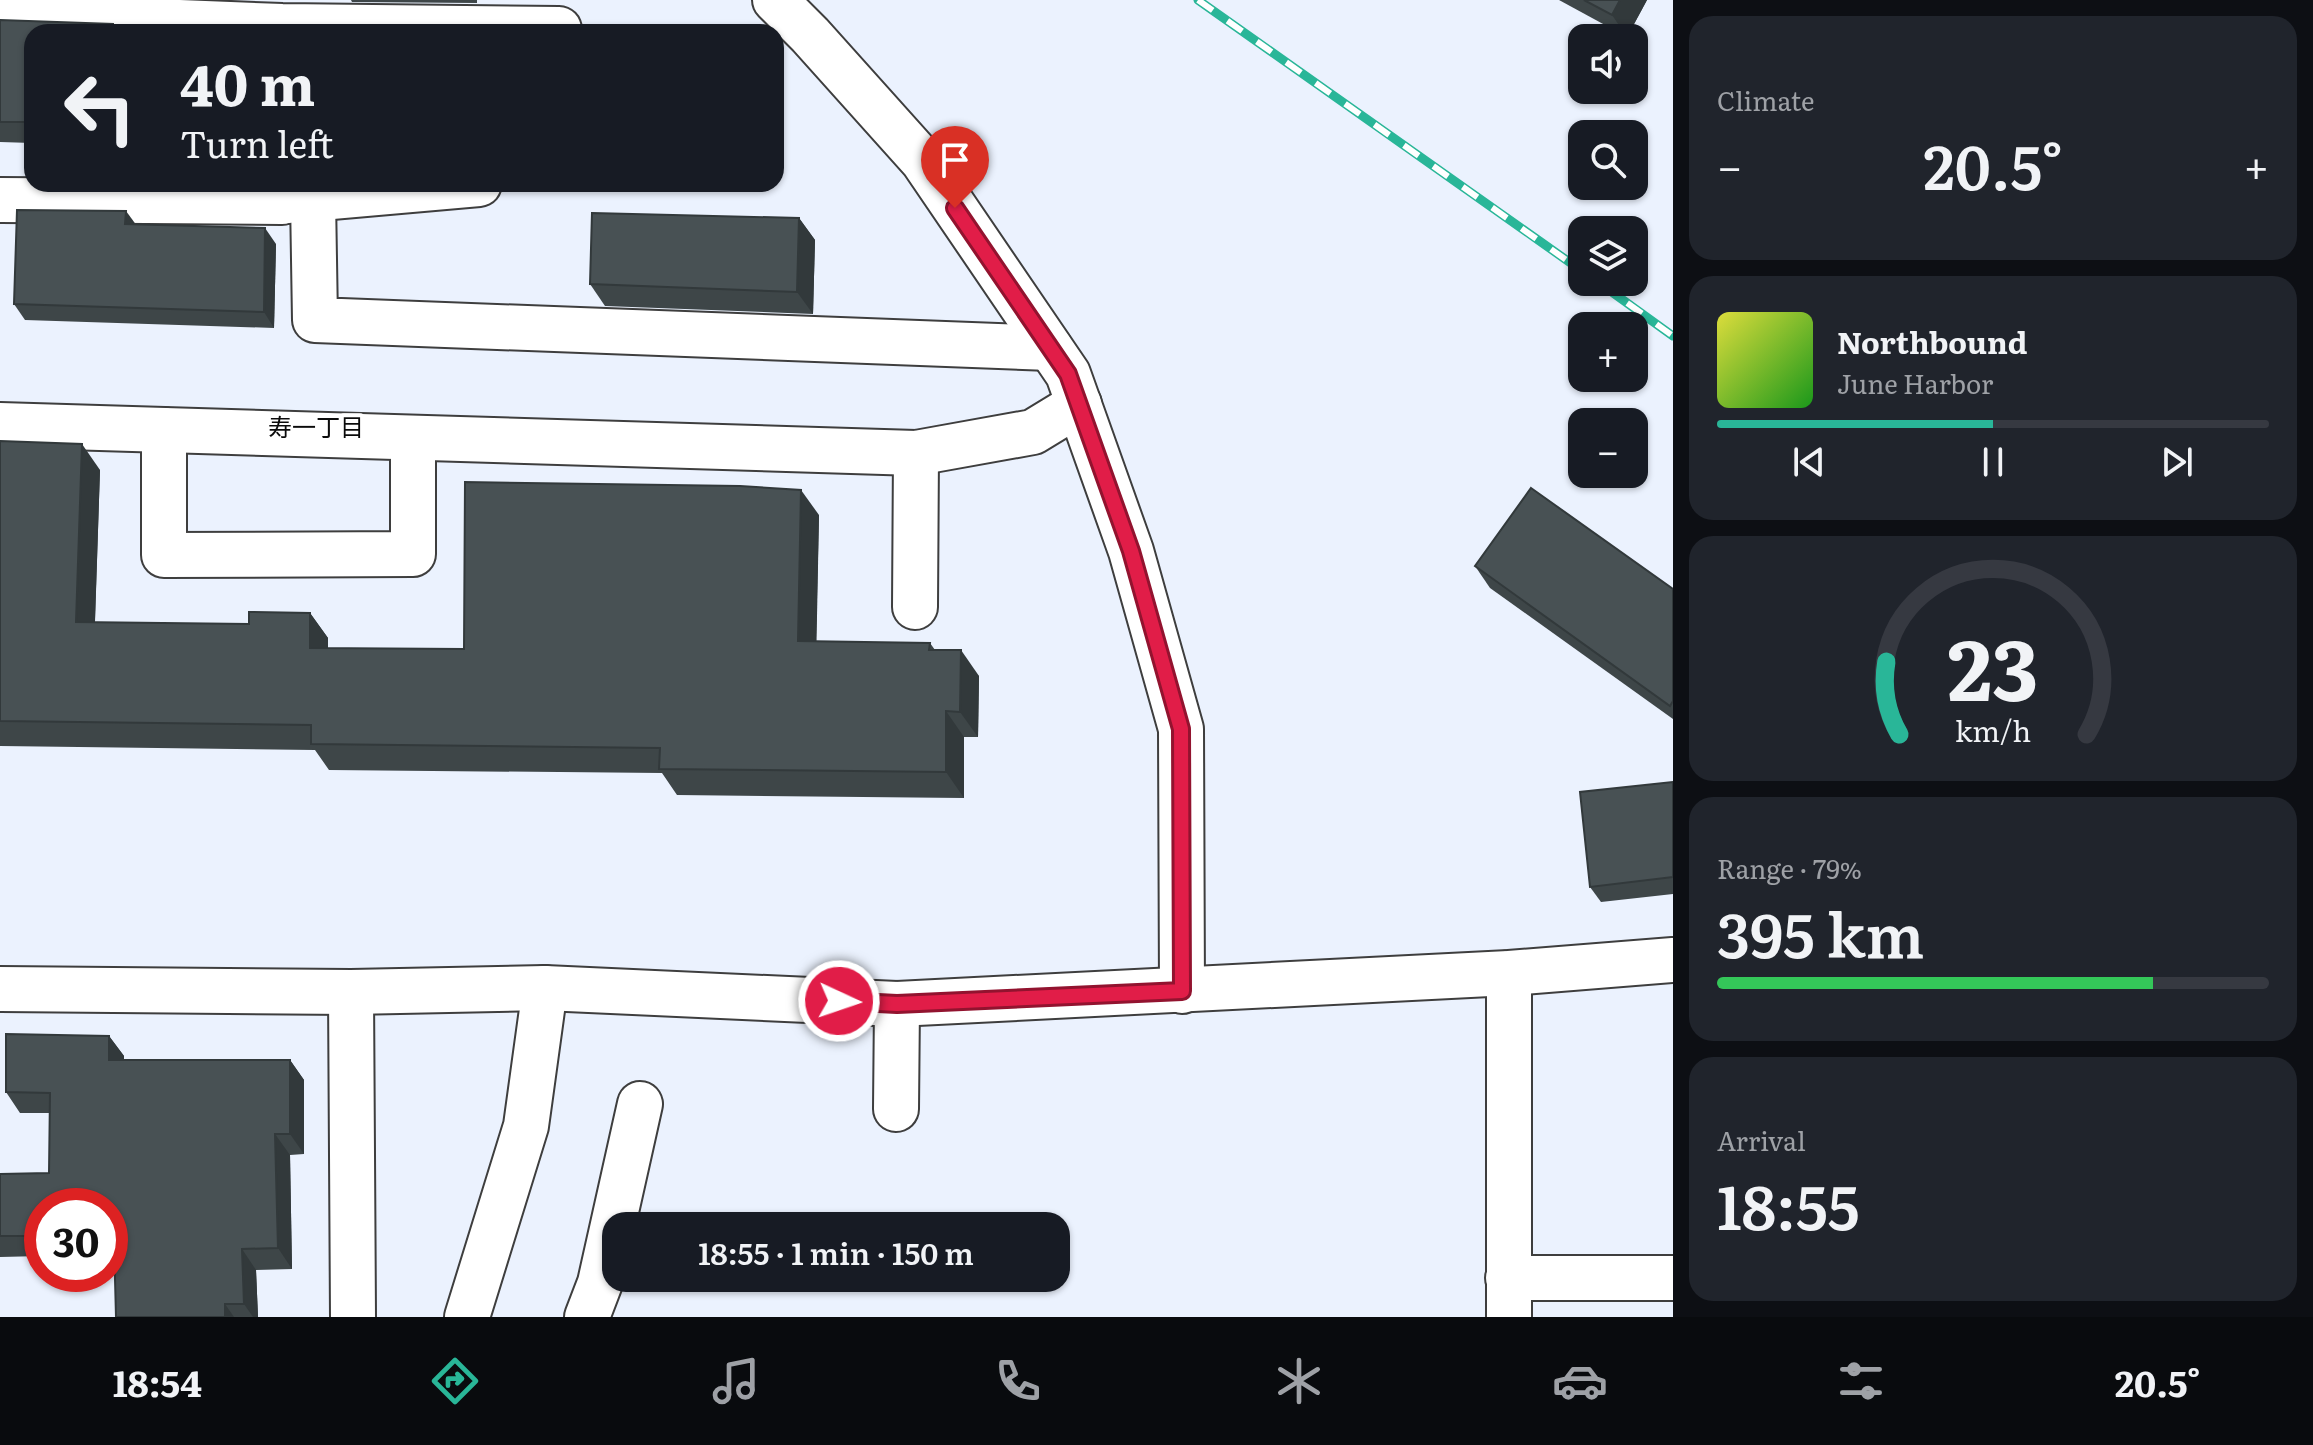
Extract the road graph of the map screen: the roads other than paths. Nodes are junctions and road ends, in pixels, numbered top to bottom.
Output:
1 (775, 0) edge
2 (0, 15) edge
3 (559, 20) edge
4 (181, 24) edge
5 (436, 24) edge
6 (343, 192) edge
7 (292, 195) edge
8 (0, 200) edge
9 (1050, 348) junction
10 (1079, 404) junction
11 (0, 425) edge
12 (164, 430) junction
13 (413, 438) junction
14 (916, 453) junction
15 (915, 607) dead end
16 (1673, 960) edge
17 (1509, 973) junction
18 (545, 988) junction
19 (0, 989) edge
20 (1182, 991) junction
21 (351, 992) junction
22 (897, 1004) junction
23 (640, 1104) dead end
24 (896, 1109) dead end
25 (1673, 1278) edge
26 (1509, 1298) edge
27 (353, 1317) edge
28 (467, 1317) edge
29 (587, 1317) edge

1 - 9 street
2 - 4 street
3 - 5 street
6 - 7 street
7 - 8 street
7 - 9 street
9 - 10 street
10 - 14 street
10 - 20 street
11 - 12 street
12 - 13 street
12 - 13 street
13 - 14 street
14 - 15 street
16 - 17 street
17 - 20 street
17 - 26 street
18 - 21 street
18 - 22 street
18 - 28 street
19 - 21 street
20 - 22 street
21 - 27 street
22 - 24 street
23 - 29 street
25 - 26 street

